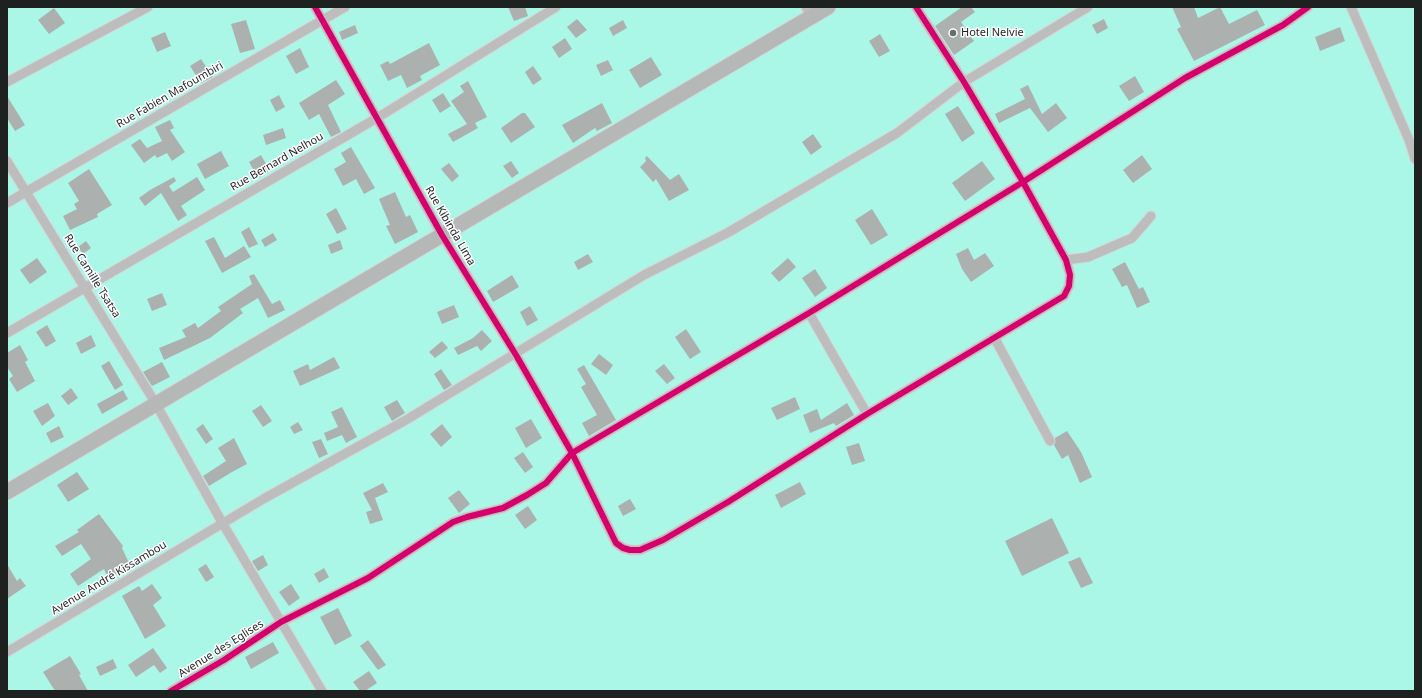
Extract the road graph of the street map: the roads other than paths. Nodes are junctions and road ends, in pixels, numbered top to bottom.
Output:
1 (148, 7) edge
2 (315, 7) edge
3 (345, 7) edge
4 (556, 7) edge
5 (828, 7) edge
6 (916, 7) edge
7 (1088, 7) edge
8 (1308, 7) edge
9 (1351, 7) edge
10 (809, 11) edge
11 (324, 20) junction
12 (7, 82) edge
13 (964, 82) junction
14 (377, 118) junction
15 (1415, 159) edge
16 (7, 161) edge
17 (1023, 182) junction
18 (26, 192) junction
19 (7, 203) edge
20 (1151, 216) dead end
21 (442, 234) junction
22 (1066, 260) junction
23 (86, 288) junction
24 (809, 313) junction
25 (7, 333) edge
26 (994, 337) junction
27 (516, 355) junction
28 (156, 404) junction
29 (867, 414) junction
30 (1050, 441) dead end
31 (572, 453) junction
32 (7, 492) edge
33 (223, 524) junction
34 (281, 622) junction
35 (7, 652) edge
36 (171, 691) edge
37 (322, 691) edge

1 - 12 street
2 - 11 street, Rue Kibinda Lima
3 - 11 street, Rue Fabien Mafoumbiri
4 - 14 street, Rue Bernard Nelhou
5 - 10 highway
6 - 13 street, Rue Kibinda Lima
7 - 13 street, Avenue André Kissambou
8 - 17 street, Avenue des Eglises
9 - 15 street
10 - 21 highway
11 - 14 street, Rue Kibinda Lima
11 - 18 street, Rue Fabien Mafoumbiri
13 - 17 street, Rue Kibinda Lima
13 - 27 street, Avenue André Kissambou
14 - 21 street, Rue Kibinda Lima
14 - 23 street, Rue Bernard Nelhou
16 - 18 street, Rue Camille Tsatsa
17 - 22 street, Rue Kibinda Lima
17 - 24 street, Avenue des Eglises
18 - 19 street, Rue Fabien Mafoumbiri
18 - 23 street, Rue Camille Tsatsa
20 - 22 street
21 - 27 street, Rue Kibinda Lima
21 - 28 highway
22 - 26 street, Rue Kibinda Lima
23 - 25 street, Rue Bernard Nelhou
23 - 28 street, Rue Camille Tsatsa
24 - 29 street
24 - 31 street, Avenue des Eglises
26 - 29 street, Rue Kibinda Lima
26 - 30 street
27 - 31 street, Rue Kibinda Lima
27 - 33 street, Avenue André Kissambou
28 - 32 highway
28 - 33 street, Rue Camille Tsatsa
29 - 31 street, Rue Kibinda Lima
31 - 34 street, Avenue des Eglises
33 - 34 street, Rue Camille Tsatsa
33 - 35 street, Avenue André Kissambou
34 - 36 street, Avenue des Eglises
34 - 37 street, Rue Camille Tsatsa

